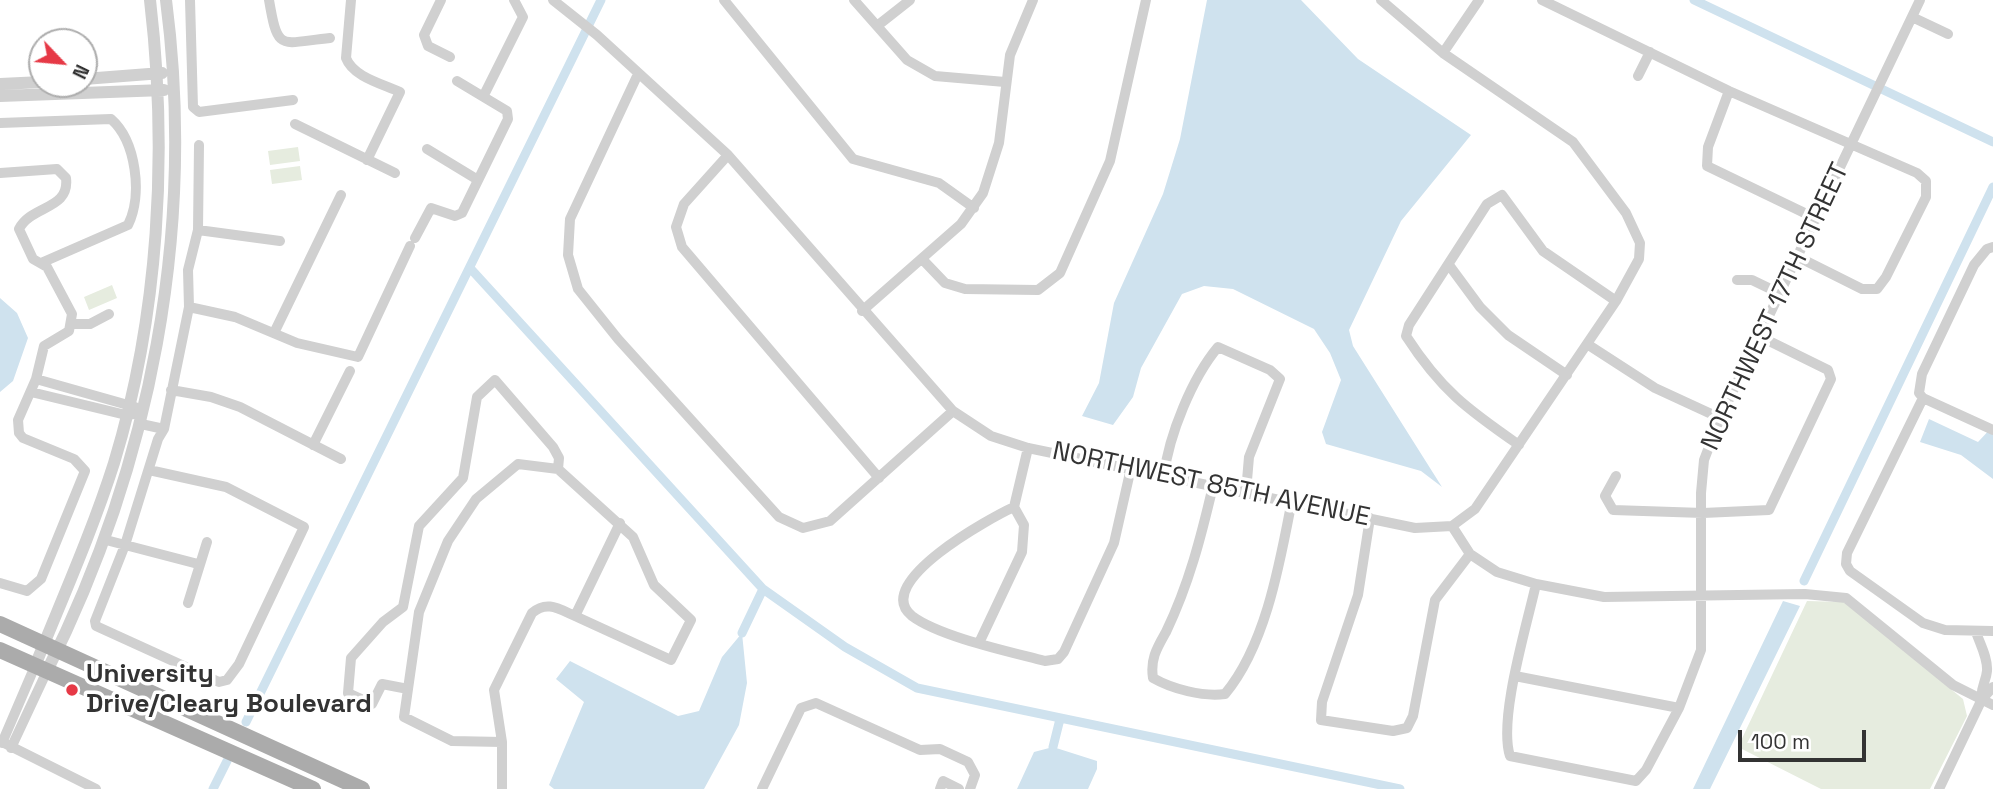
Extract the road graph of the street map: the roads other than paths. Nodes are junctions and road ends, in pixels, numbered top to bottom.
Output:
1 (150, 0) edge
2 (166, 0) edge
3 (190, 0) edge
4 (269, 0) edge
5 (351, 0) edge
6 (441, 0) edge
7 (514, 0) edge
8 (553, 0) edge
9 (724, 0) edge
10 (854, 0) edge
11 (909, 0) edge
12 (1032, 0) edge
13 (1146, 0) edge
14 (1381, 0) edge
15 (1479, 0) edge
16 (1542, 0) edge
17 (1920, 0) edge
18 (1912, 17) junction
19 (877, 26) junction
20 (1948, 34) dead end
21 (330, 38) dead end
22 (1650, 52) junction
23 (1443, 53) junction
24 (450, 57) dead end
25 (173, 72) junction
26 (156, 74) junction
27 (638, 74) junction
28 (1637, 76) dead end
29 (98, 78) edge
30 (457, 81) dead end
31 (1005, 82) junction
32 (28, 83) edge
33 (0, 85) edge
34 (173, 89) junction
35 (157, 91) junction
36 (1729, 91) junction
37 (484, 95) junction
38 (0, 96) edge
39 (293, 100) dead end
40 (0, 123) edge
41 (295, 124) dead end
42 (1852, 144) junction
43 (199, 145) dead end
44 (427, 149) dead end
45 (728, 155) junction
46 (367, 160) junction
47 (0, 173) edge
48 (395, 173) dead end
49 (478, 180) junction
50 (341, 195) dead end
51 (974, 208) junction
52 (1817, 219) junction
53 (198, 230) junction
54 (280, 241) dead end
55 (1993, 247) edge
56 (1798, 257) junction
57 (923, 260) junction
58 (41, 263) junction
59 (1449, 265) junction
60 (168, 268) junction
61 (188, 270) junction
62 (1737, 280) dead end
63 (1781, 294) junction
64 (1616, 301) junction
65 (189, 307) junction
66 (862, 311) junction
67 (109, 314) dead end
68 (72, 324) junction
69 (274, 333) junction
70 (1761, 337) junction
71 (1587, 344) junction
72 (350, 371) dead end
73 (1567, 375) junction
74 (36, 379) junction
75 (56, 384) junction
76 (171, 390) junction
77 (31, 392) junction
78 (53, 398) junction
79 (1923, 398) junction
80 (128, 409) junction
81 (953, 411) junction
82 (142, 418) junction
83 (1720, 418) junction
84 (164, 429) junction
85 (1991, 429) edge
86 (1519, 444) junction
87 (313, 445) junction
88 (1028, 448) junction
89 (341, 459) dead end
90 (1130, 468) junction
91 (149, 470) junction
92 (558, 470) junction
93 (1164, 475) junction
94 (1616, 477) dead end
95 (879, 478) junction
96 (1213, 486) junction
97 (1245, 492) junction
98 (1292, 500) junction
99 (1014, 506) junction
100 (1703, 513) junction
101 (1370, 518) junction
102 (620, 523) junction
103 (1452, 526) junction
104 (106, 540) junction
105 (206, 541) dead end
106 (125, 545) junction
107 (1470, 554) junction
108 (198, 564) junction
109 (0, 583) edge
110 (1536, 584) junction
111 (1702, 598) junction
112 (188, 603) dead end
113 (575, 616) junction
114 (0, 624) edge
115 (1976, 632) junction
116 (1993, 632) edge
117 (979, 643) junction
118 (51, 647) junction
119 (0, 650) edge
120 (41, 668) junction
121 (1515, 676) junction
122 (1993, 687) edge
123 (408, 689) junction
124 (1982, 699) junction
125 (1993, 705) edge
126 (1679, 708) junction
127 (502, 742) junction
128 (5, 744) edge
129 (96, 789) edge
130 (313, 789) edge
131 (362, 789) edge
132 (502, 789) edge
133 (762, 789) edge
134 (940, 789) edge
135 (959, 789) edge
136 (970, 789) edge
137 (1939, 789) edge

1 - 26 street
2 - 25 street
3 - 39 street
4 - 21 street
5 - 46 street
6 - 24 street
7 - 37 street
8 - 27 street, NORTHWEST 85TH AVENUE
9 - 51 street
10 - 19 street
11 - 19 street
12 - 31 street
13 - 57 street
14 - 23 street
15 - 23 street
16 - 22 street
17 - 18 street, NORTHWEST 17TH STREET
18 - 20 street
18 - 42 street, NORTHWEST 17TH STREET
19 - 31 street
22 - 28 street
22 - 36 street
23 - 64 street
25 - 26 street
25 - 34 street
26 - 29 street
26 - 35 street
27 - 45 street, NORTHWEST 85TH AVENUE
27 - 95 street
30 - 37 street
31 - 51 street
32 - 33 street
34 - 35 street
34 - 60 street
35 - 38 street
35 - 80 street
36 - 42 street
36 - 52 street
37 - 49 street
40 - 58 street
41 - 46 street
42 - 52 street, NORTHWEST 17TH STREET
42 - 56 street
43 - 53 street
44 - 49 street
45 - 66 street, NORTHWEST 85TH AVENUE
45 - 95 street
46 - 48 street
47 - 58 street
49 - 69 street
50 - 69 street
51 - 57 street
52 - 56 street, NORTHWEST 17TH STREET
53 - 54 street
53 - 61 street
55 - 79 street
56 - 63 street, NORTHWEST 17TH STREET
57 - 66 street
58 - 68 street
59 - 64 street
59 - 73 street
59 - 86 street
60 - 61 street
60 - 82 street
61 - 65 street
62 - 63 street
63 - 70 street, NORTHWEST 17TH STREET
64 - 71 street
65 - 69 street
65 - 76 street
66 - 81 street, NORTHWEST 85TH AVENUE
67 - 68 street
68 - 74 street
70 - 83 street, NORTHWEST 17TH STREET
70 - 100 street
71 - 73 street
71 - 83 street
72 - 87 street
73 - 86 street
74 - 75 street
74 - 77 street
75 - 78 street
75 - 80 street
76 - 84 street
76 - 87 street
77 - 78 street
77 - 109 street
78 - 80 street
79 - 85 street
79 - 115 street
80 - 82 street
80 - 118 street
81 - 88 street, NORTHWEST 85TH AVENUE
81 - 95 street
82 - 84 street
82 - 104 street
83 - 100 street, NORTHWEST 17TH STREET
84 - 91 street
86 - 103 street
87 - 89 street
88 - 90 street, NORTHWEST 85TH AVENUE
88 - 99 street
90 - 93 street, NORTHWEST 85TH AVENUE
90 - 117 street
91 - 106 street
91 - 106 street
92 - 102 street
92 - 123 street
92 - 123 street
93 - 96 street, NORTHWEST 85TH AVENUE
93 - 97 street
94 - 100 street
96 - 97 street, NORTHWEST 85TH AVENUE
96 - 98 street
97 - 98 street, NORTHWEST 85TH AVENUE
98 - 101 street, NORTHWEST 85TH AVENUE
99 - 117 street
99 - 117 street
100 - 111 street, NORTHWEST 17TH STREET
101 - 103 street, NORTHWEST 85TH AVENUE
101 - 107 street
102 - 113 street
102 - 113 street
103 - 107 street
104 - 106 street
104 - 118 street
105 - 108 street
106 - 108 street
107 - 110 street
108 - 112 street
110 - 111 street
110 - 121 street
111 - 124 street
111 - 126 street, NORTHWEST 17TH STREET
113 - 127 street
114 - 118 main road
115 - 116 street
115 - 124 street
118 - 120 street
118 - 131 main road
119 - 120 main road
120 - 128 street
120 - 130 main road
121 - 126 street
121 - 126 street, NORTHWEST 17TH STREET
122 - 124 street
123 - 127 street
124 - 125 street
124 - 137 street
127 - 132 street
128 - 129 street
133 - 136 street
134 - 135 street

